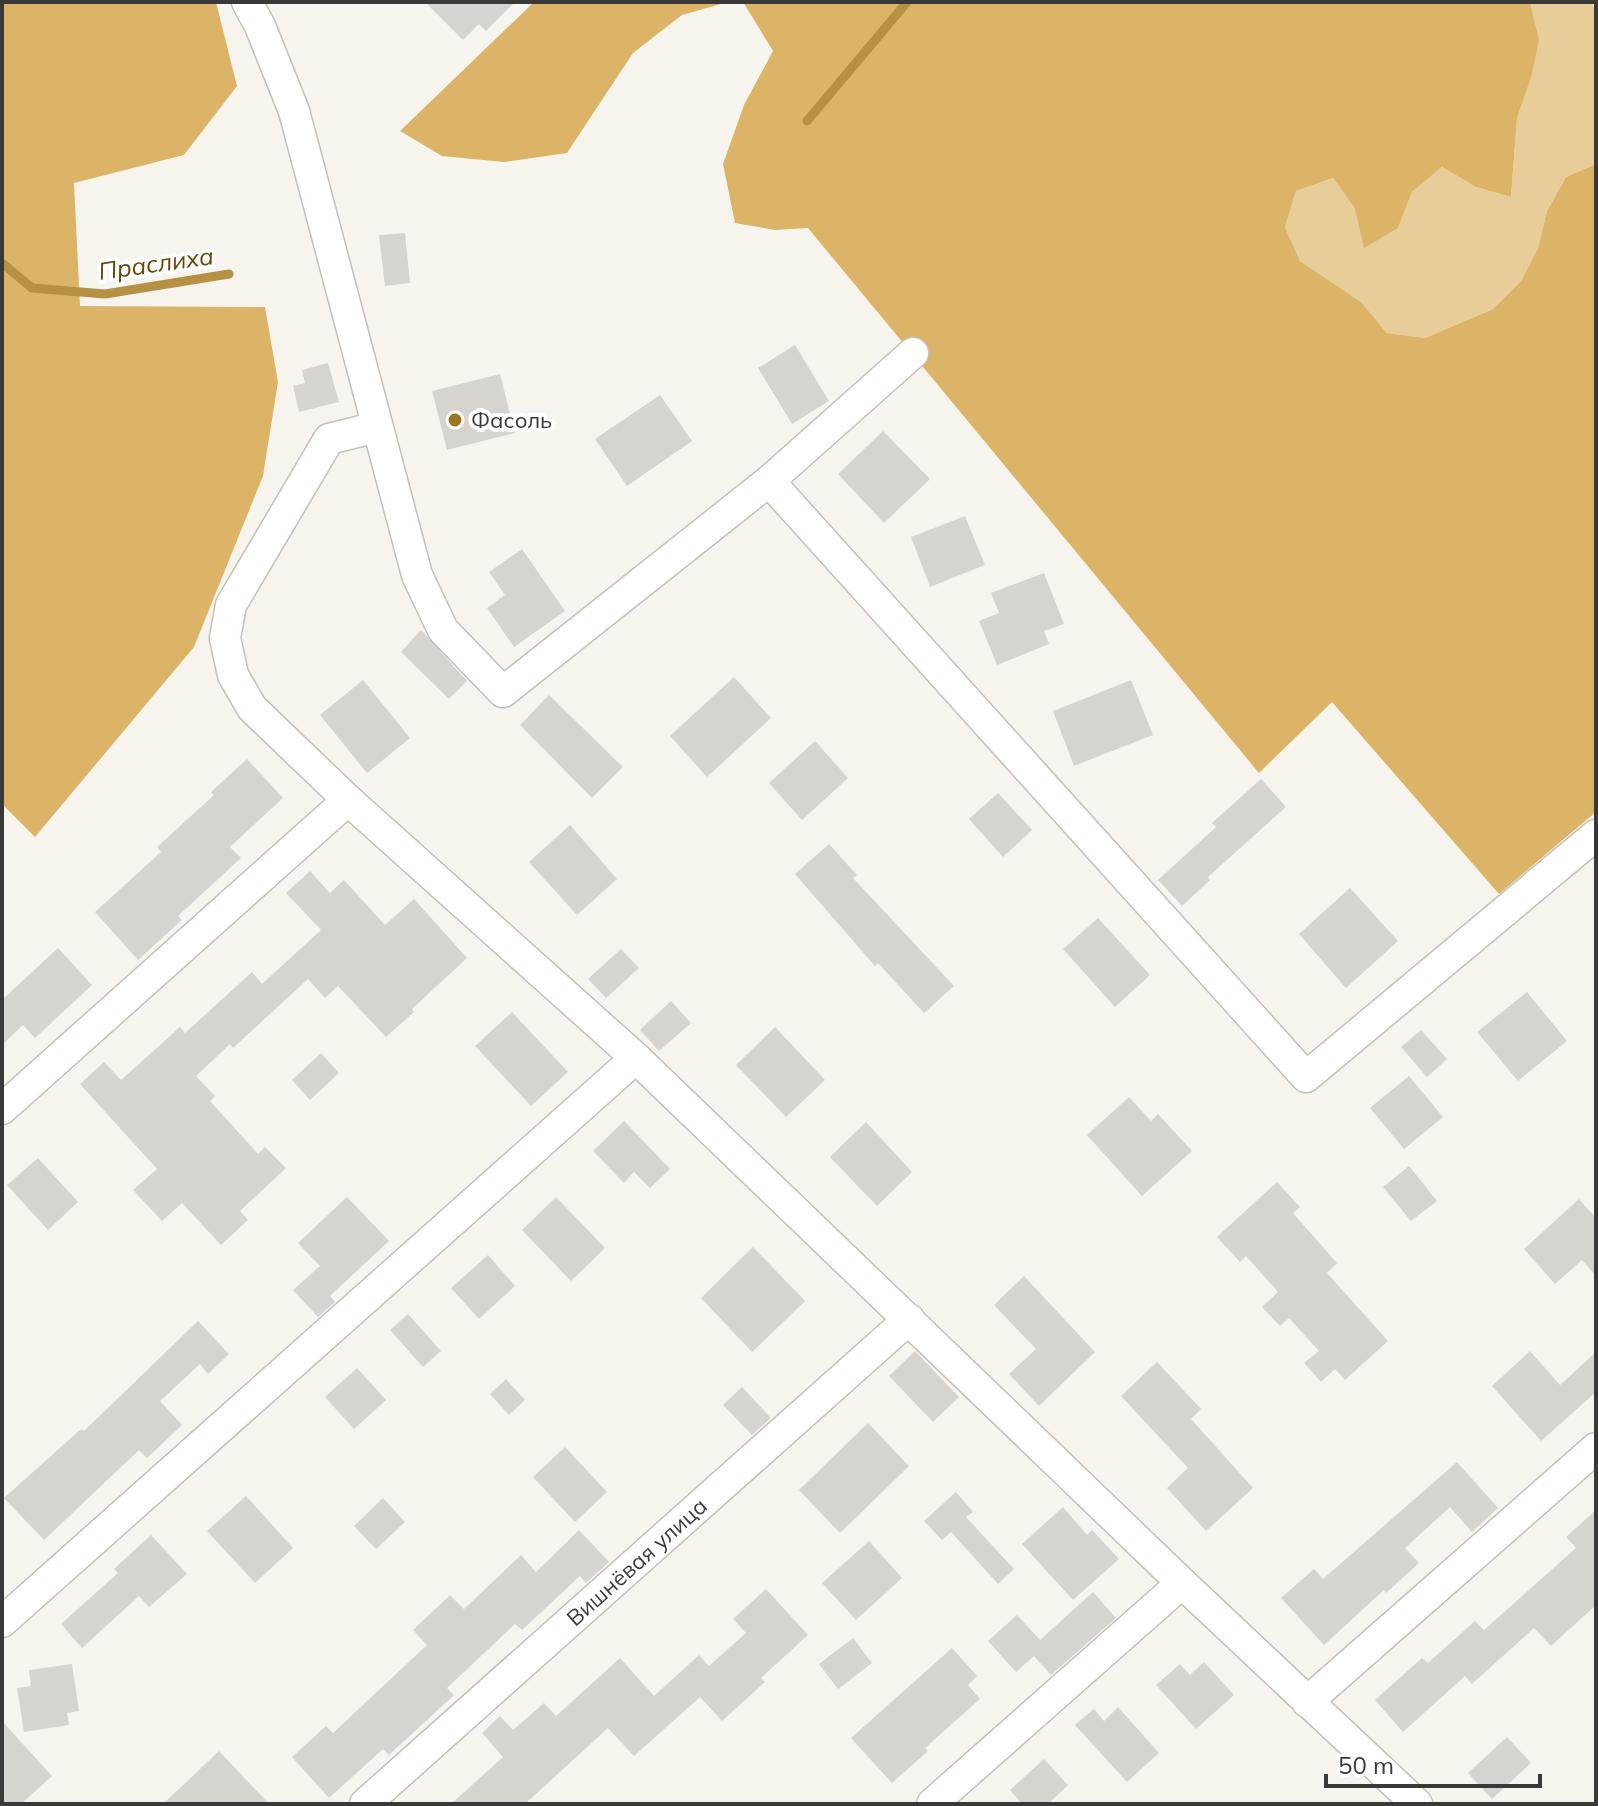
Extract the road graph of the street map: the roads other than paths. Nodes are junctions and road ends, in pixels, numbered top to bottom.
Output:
1 (247, 2) edge
2 (913, 353) dead end
3 (377, 427) junction
4 (769, 481) junction
5 (348, 800) junction
6 (1596, 835) edge
7 (636, 1058) junction
8 (2, 1109) edge
9 (909, 1319) junction
10 (1596, 1448) edge
11 (1182, 1583) junction
12 (2, 1622) edge
13 (1307, 1702) junction
14 (1415, 1803) edge
15 (365, 1804) edge
16 (932, 1804) edge

1 - 3 street
2 - 4 street
3 - 4 street
3 - 5 street
4 - 6 street
5 - 7 street
5 - 8 street
7 - 9 street
7 - 12 street
9 - 11 street
9 - 15 street, Вишнёвая улица
10 - 13 street
11 - 13 street
11 - 16 street
13 - 14 street

